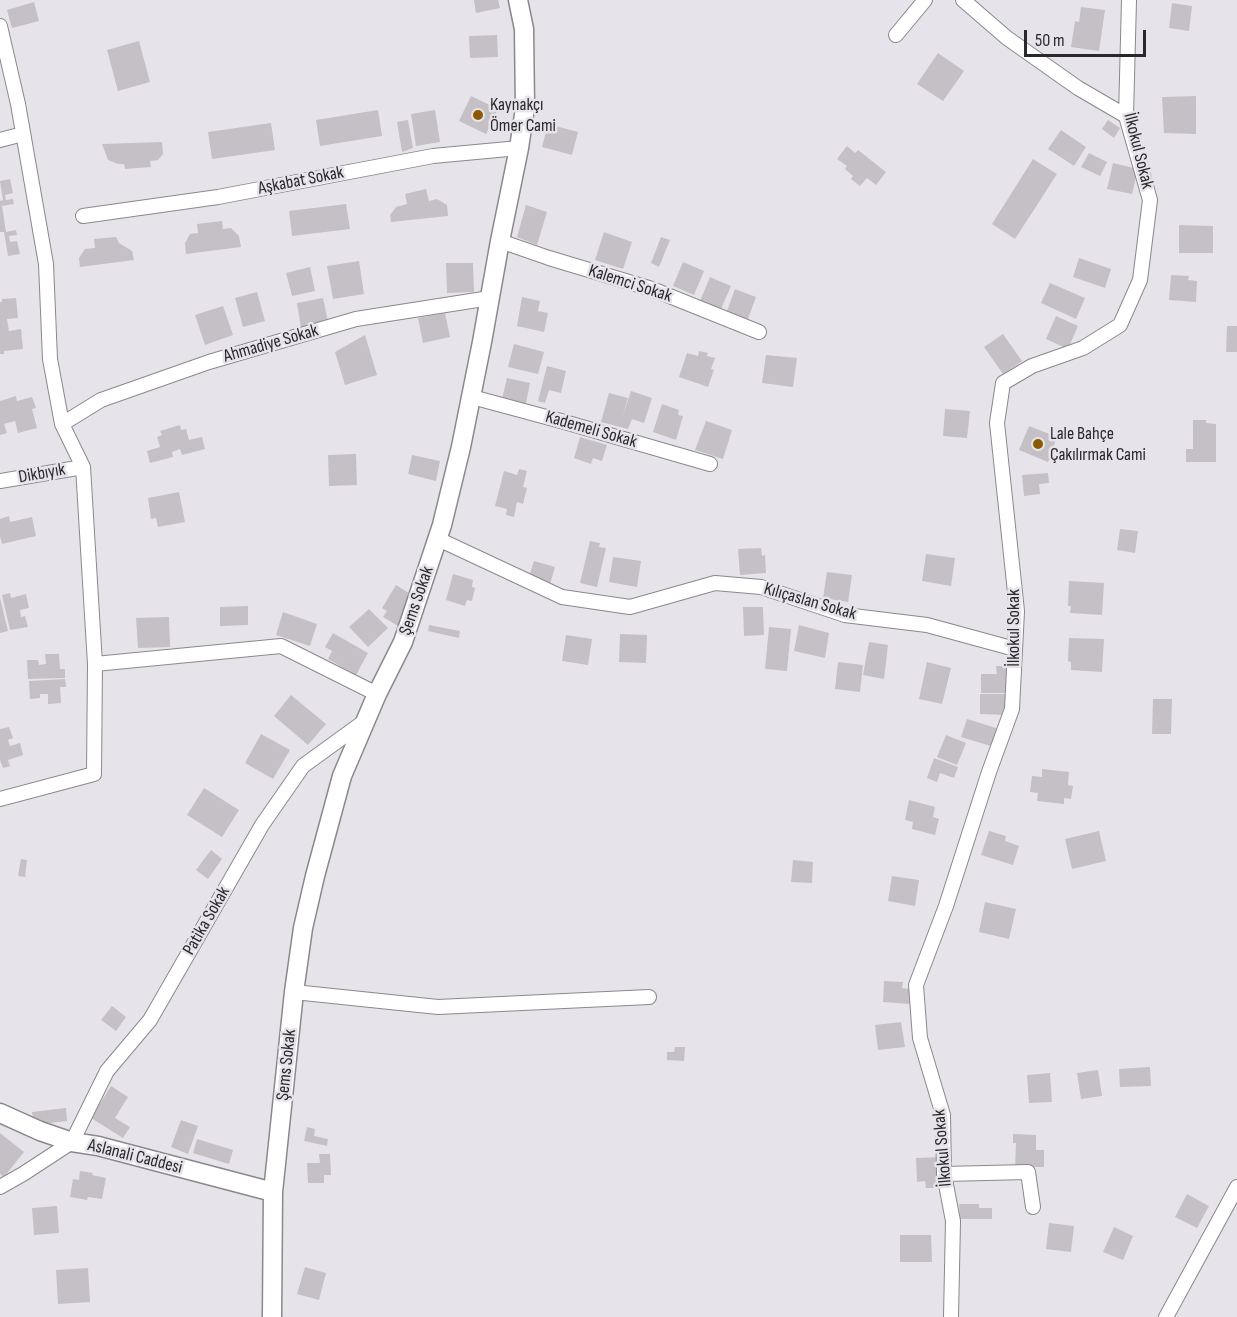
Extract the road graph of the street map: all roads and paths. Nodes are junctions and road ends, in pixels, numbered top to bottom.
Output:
1 (518, 0) edge
2 (924, 0) edge
3 (963, 0) edge
4 (1129, 0) edge
5 (0, 26) edge
6 (896, 35) dead end
7 (1126, 116) junction
8 (23, 134) junction
9 (0, 140) edge
10 (519, 148) junction
11 (82, 216) dead end
12 (500, 240) junction
13 (490, 298) junction
14 (759, 332) dead end
15 (472, 397) junction
16 (62, 424) junction
17 (710, 464) dead end
18 (83, 467) junction
19 (0, 481) edge
20 (438, 539) junction
21 (1015, 649) junction
22 (95, 664) junction
23 (377, 694) junction
24 (365, 721) junction
25 (0, 799) edge
26 (294, 992) junction
27 (649, 998) dead end
28 (0, 1113) edge
29 (72, 1142) junction
30 (944, 1174) junction
31 (0, 1187) edge
32 (1237, 1187) edge
33 (273, 1192) junction
34 (1033, 1207) dead end
35 (272, 1317) edge
36 (951, 1317) edge
37 (1166, 1317) edge

1 - 10 street, Şems Sokak
2 - 6 street
3 - 7 street
4 - 7 street, İlkokul Sokak
5 - 8 street
7 - 21 street, İlkokul Sokak
8 - 9 street
8 - 16 street
10 - 11 street, Aşkabat Sokak
10 - 12 street, Şems Sokak
12 - 13 street, Şems Sokak
12 - 14 street, Kalemci Sokak
13 - 15 street, Şems Sokak
13 - 16 street, Ahmadiye Sokak
15 - 17 street, Kademeli Sokak
15 - 20 street, Şems Sokak
16 - 18 street
18 - 19 street, Dikbıyık
18 - 22 street
20 - 21 street, Kılıçaslan Sokak
20 - 23 street, Şems Sokak
21 - 30 street, İlkokul Sokak
22 - 23 street
22 - 25 street
23 - 24 street, Şems Sokak
24 - 26 street, Şems Sokak
24 - 29 street, Patika Sokak
26 - 27 street
26 - 33 street, Şems Sokak
28 - 29 street, Aslanali Caddesi
29 - 31 street
29 - 33 street, Aslanali Caddesi
30 - 34 street
30 - 36 street, İlkokul Sokak
32 - 37 street
33 - 35 street, Şems Sokak

